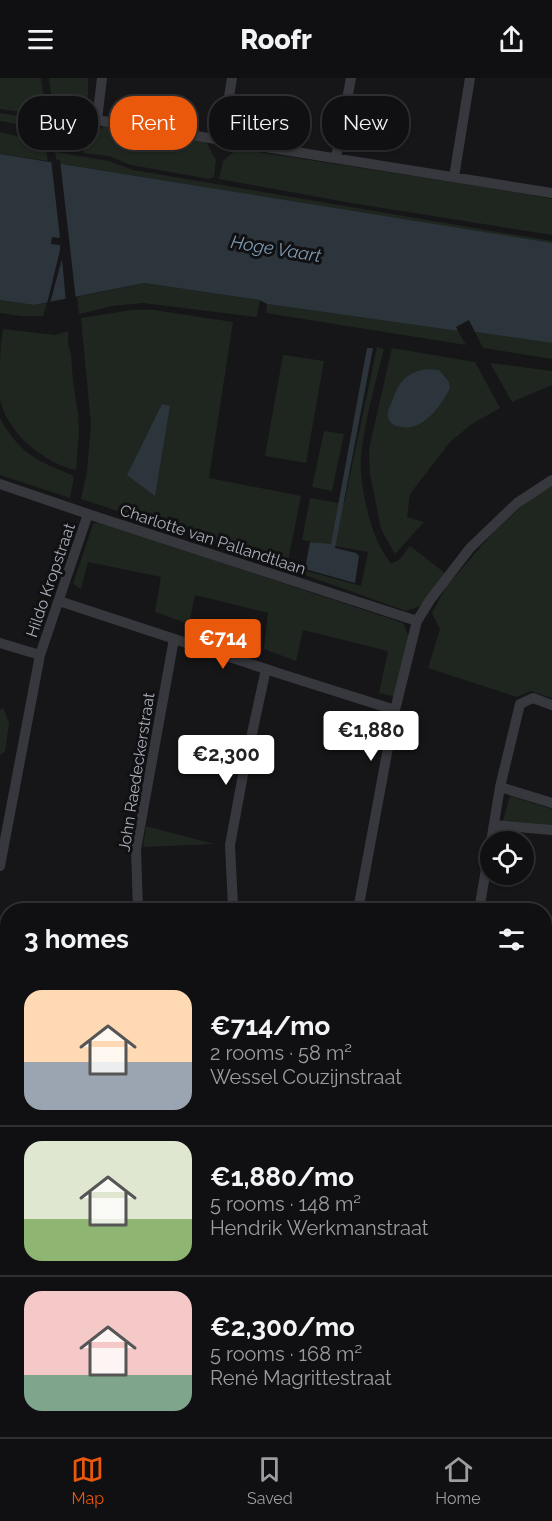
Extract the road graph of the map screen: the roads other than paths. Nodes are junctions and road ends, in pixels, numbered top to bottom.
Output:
1 (102, 78) edge
2 (232, 78) edge
3 (351, 78) edge
4 (470, 78) edge
5 (229, 96) edge
6 (209, 138) edge
7 (285, 150) edge
8 (336, 158) junction
9 (454, 177) junction
10 (552, 193) edge
11 (552, 480) edge
12 (0, 484) edge
13 (88, 514) junction
14 (59, 601) junction
15 (417, 621) junction
16 (174, 639) junction
17 (0, 643) edge
18 (40, 655) junction
19 (266, 669) junction
20 (552, 705) edge
21 (395, 710) junction
22 (500, 787) junction
23 (552, 804) edge
24 (494, 825) junction
25 (552, 830) edge
26 (493, 831) edge
27 (0, 866) edge
28 (483, 885) edge
29 (140, 903) edge
30 (233, 903) edge
31 (359, 903) edge
32 (480, 903) edge

1 - 6 street
2 - 5 street
3 - 8 street
4 - 9 street
7 - 8 street
8 - 9 street
9 - 10 street
11 - 15 street
12 - 13 street, Charlotte van Pallandtlaan
13 - 14 street, Hildo Kropstraat
13 - 15 street, Charlotte van Pallandtlaan
14 - 16 street
14 - 18 street, Hildo Kropstraat
15 - 21 street
16 - 19 street
16 - 29 street, John Raedeckerstraat
17 - 18 street, Hildo Kropstraat
18 - 27 street, Hildo Kropstraat
19 - 21 street
19 - 30 street
20 - 22 street
21 - 31 street
22 - 23 street
22 - 24 street
24 - 25 street
24 - 26 street
28 - 32 street

